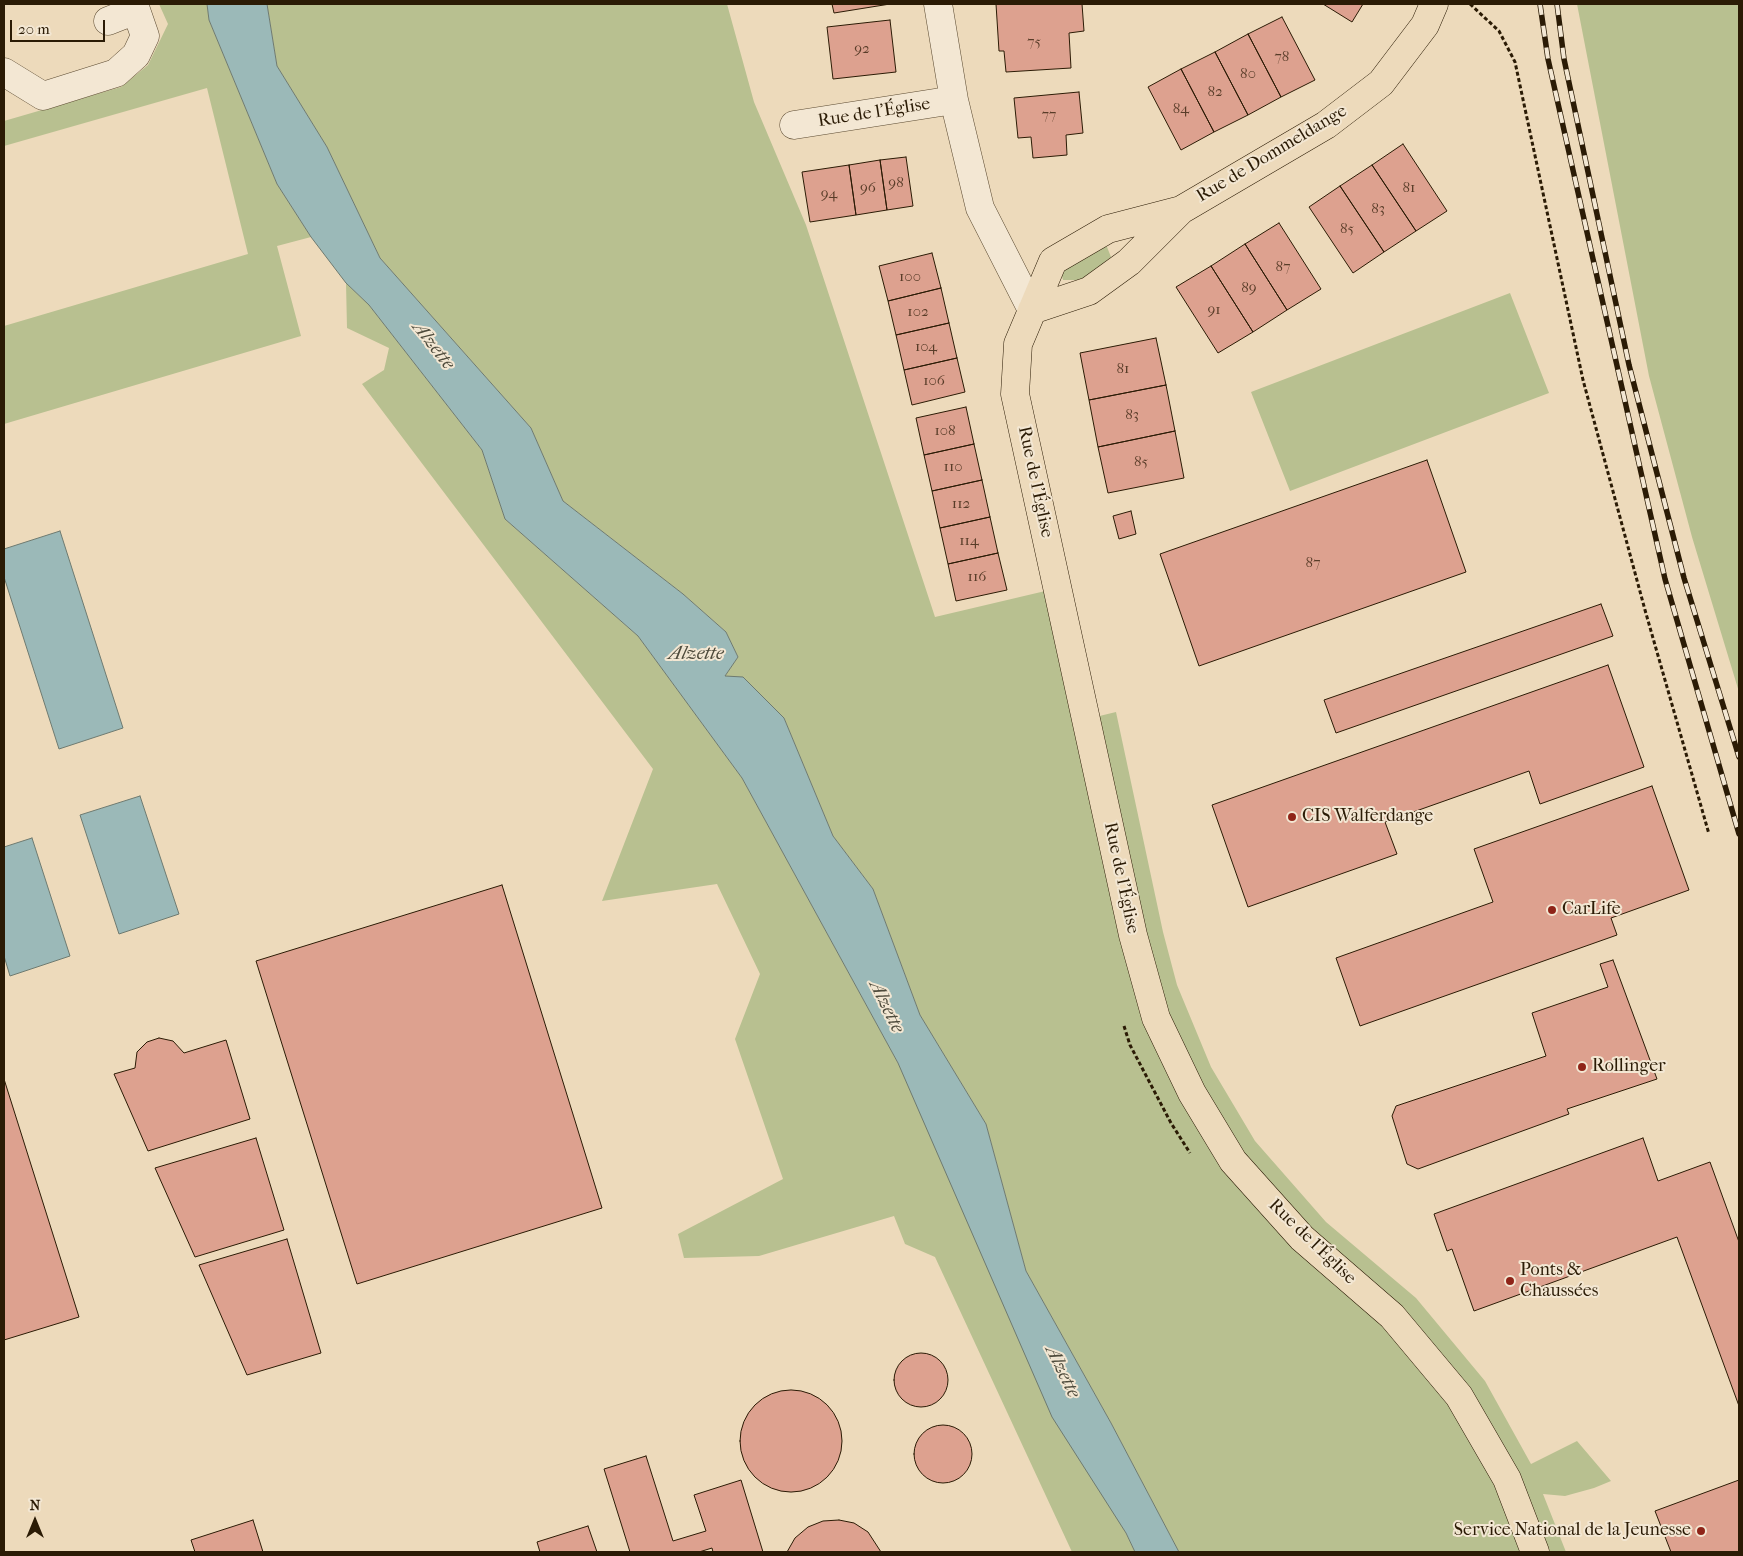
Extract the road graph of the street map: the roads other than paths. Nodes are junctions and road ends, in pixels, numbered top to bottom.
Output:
1 (938, 4) edge
2 (1434, 4) edge
3 (108, 21) dead end
4 (4, 72) edge
5 (954, 100) junction
6 (794, 125) dead end
7 (1181, 210) junction
8 (1032, 310) junction
9 (1535, 1552) edge

1 - 5 street, Rue de l'Église
2 - 7 main road, Rue de Dommeldange
3 - 4 street
5 - 6 street, Rue de l'Église
5 - 8 street, Rue de l'Église
7 - 8 main road, Rue de Dommeldange
7 - 8 main road, Rue de Dommeldange
8 - 9 main road, Rue de l'Église

